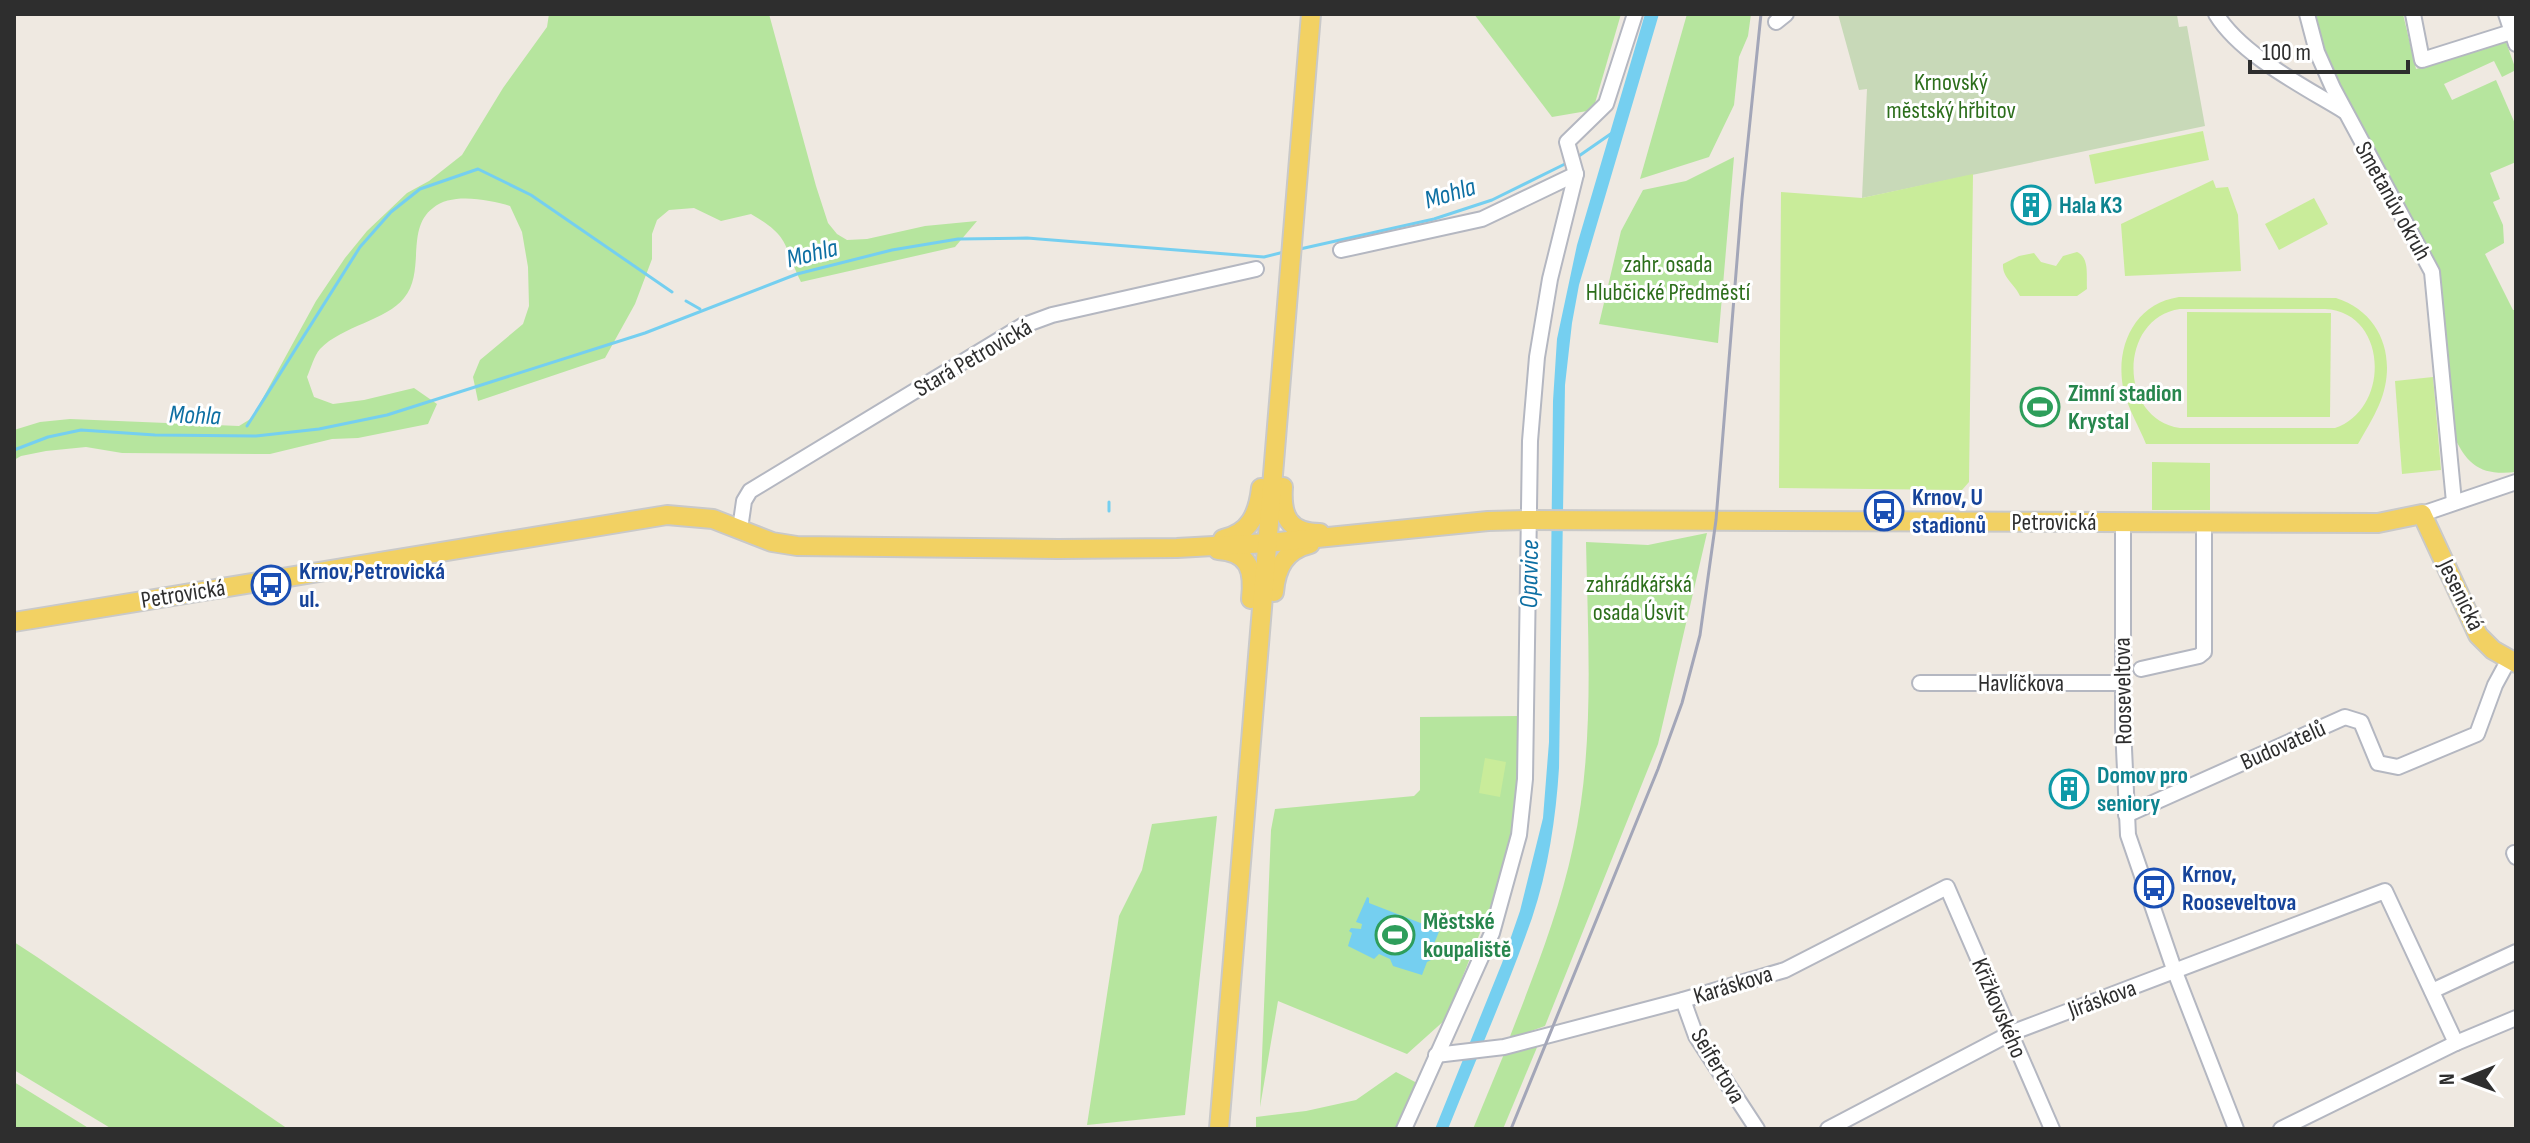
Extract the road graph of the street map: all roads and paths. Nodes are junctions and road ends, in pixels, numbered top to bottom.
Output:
1 (1311, 14) edge
2 (1635, 14) edge
3 (2216, 14) edge
4 (2307, 14) edge
5 (2413, 14) edge
6 (2506, 14) edge
7 (2514, 38) edge
8 (2344, 111) junction
9 (1576, 170) junction
10 (1341, 250) dead end
11 (1256, 269) dead end
12 (1286, 324) junction
13 (2516, 482) edge
14 (2454, 502) junction
15 (2422, 514) junction
16 (1530, 520) junction
17 (2123, 522) junction
18 (2204, 523) junction
19 (740, 529) junction
20 (1359, 534) junction
21 (1268, 543) junction
22 (1177, 548) junction
23 (14, 622) edge
24 (2512, 662) edge
25 (2141, 669) dead end
26 (1920, 683) dead end
27 (2123, 683) junction
28 (1252, 737) junction
29 (2126, 815) junction
30 (1947, 887) joint
31 (2516, 952) edge
32 (2175, 972) junction
33 (2432, 991) junction
34 (1683, 1000) junction
35 (2516, 1018) edge
36 (2011, 1033) junction
37 (2456, 1043) junction
38 (1442, 1054) junction
39 (1219, 1129) edge
40 (1404, 1129) edge
41 (1757, 1129) edge
42 (1828, 1129) edge
43 (2052, 1129) edge
44 (2236, 1129) edge
45 (2281, 1129) edge

1 - 12 main road
2 - 9 street
3 - 8 street, Smetanův okruh
4 - 8 street
5 - 7 street
6 - 7 street
8 - 14 street, Smetanův okruh
9 - 10 street
9 - 16 street
11 - 19 street, Stará Petrovická
12 - 20 main road
12 - 21 main road
12 - 22 main road
13 - 14 street, Petrovická
14 - 15 street, Petrovická
15 - 18 main road, Petrovická
15 - 24 main road, Jesenická
16 - 17 main road, Petrovická
16 - 20 main road, Petrovická
16 - 38 street
17 - 18 main road, Petrovická
17 - 27 street, Rooseveltova
18 - 25 street, Rooseveltova
19 - 22 main road, Petrovická
19 - 23 main road, Petrovická
20 - 21 main road
20 - 28 main road
21 - 22 main road
21 - 28 main road
22 - 28 main road
24 - 29 street, Budovatelů
26 - 27 street, Havlíčkova
27 - 29 street, Rooseveltova
28 - 39 main road
29 - 32 street, Rooseveltova
30 - 34 street, Karáskova
30 - 36 street, Křižkovského
31 - 33 street
32 - 33 street, Jiráskova
32 - 36 street, Jiráskova
32 - 44 street, Rooseveltova
33 - 37 street
34 - 38 street, Karáskova
34 - 41 street, Seifertova
35 - 37 street
36 - 42 street, Jiráskova
36 - 43 street, Křižkovského
37 - 45 street
38 - 40 street

